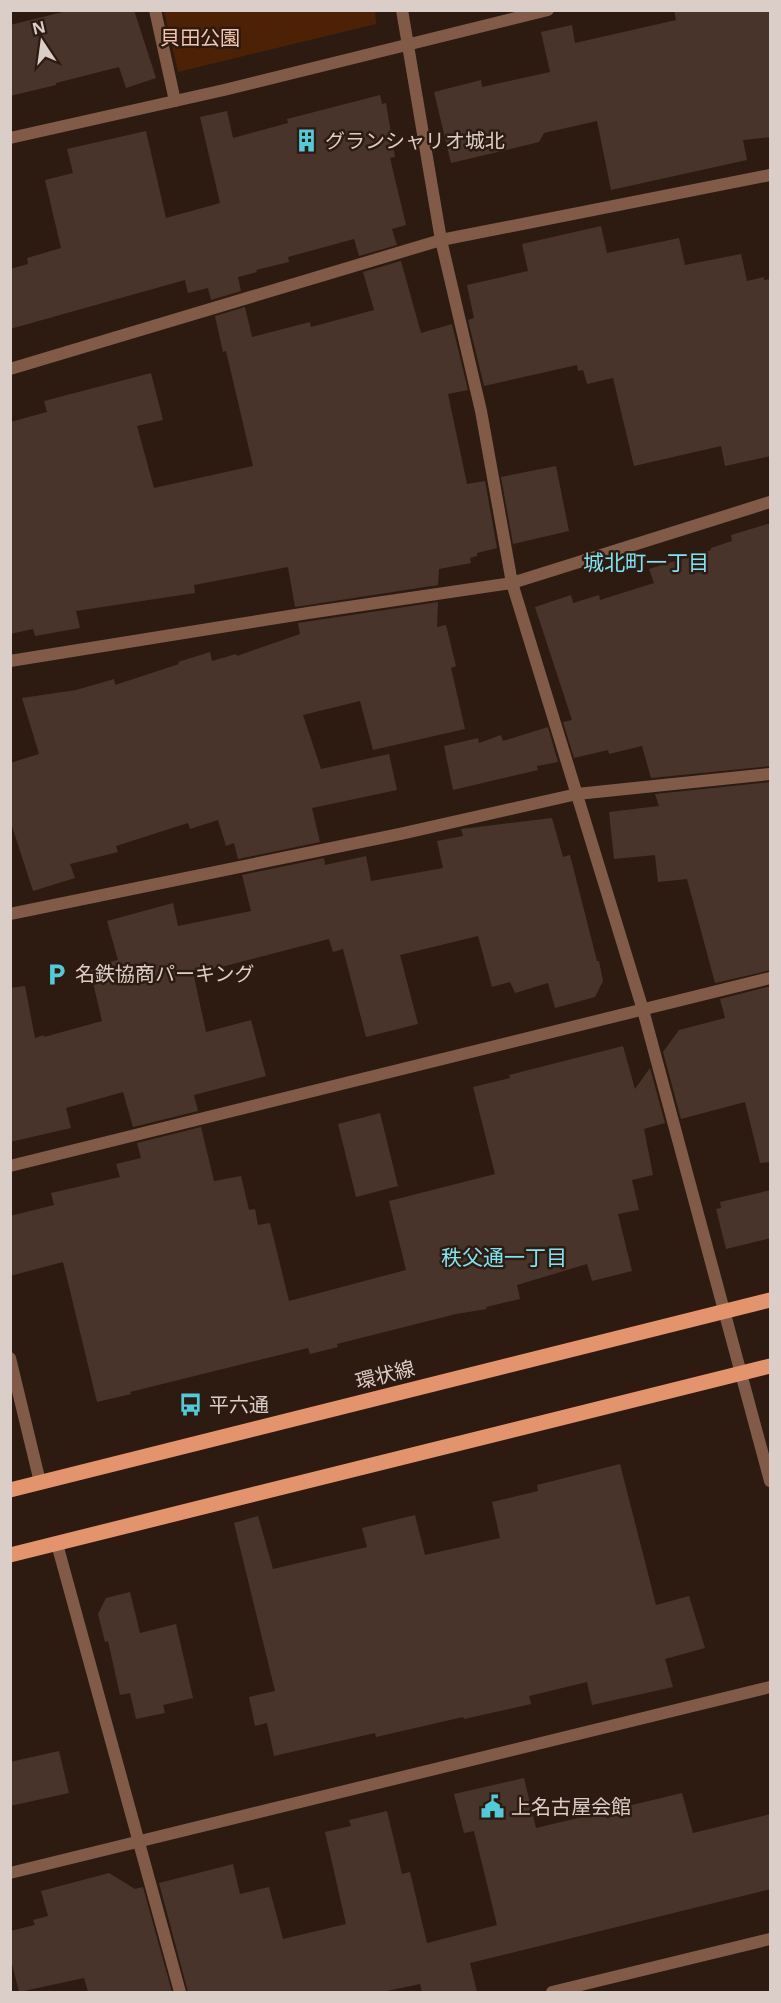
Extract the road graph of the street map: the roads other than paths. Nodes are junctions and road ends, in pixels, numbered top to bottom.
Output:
1 (155, 10) edge
2 (402, 10) edge
3 (548, 10) edge
4 (407, 45) junction
5 (175, 101) junction
6 (10, 138) edge
7 (771, 174) edge
8 (441, 240) junction
9 (10, 369) edge
10 (771, 502) edge
11 (512, 583) junction
12 (10, 661) edge
13 (771, 774) edge
14 (577, 794) junction
15 (10, 914) edge
16 (771, 978) edge
17 (643, 1010) junction
18 (10, 1166) edge
19 (771, 1300) edge
20 (724, 1312) junction
21 (10, 1358) edge
22 (771, 1366) edge
23 (742, 1373) junction
24 (771, 1481) edge
25 (40, 1482) junction
26 (10, 1490) edge
27 (57, 1544) junction
28 (10, 1555) edge
29 (771, 1687) edge
30 (140, 1842) junction
31 (10, 1873) edge
32 (771, 1939) edge
33 (180, 1992) edge
34 (552, 1992) edge

1 - 5 street
2 - 4 street
3 - 4 street
4 - 5 street
4 - 8 street
5 - 6 street
7 - 8 street
8 - 9 street
8 - 11 street
10 - 11 street
11 - 12 street
11 - 14 street
13 - 14 street
14 - 15 street
14 - 17 street
16 - 17 street
17 - 18 street
17 - 20 street
19 - 20 main road, 環状線
20 - 23 street
20 - 25 main road, 環状線
21 - 25 street
22 - 23 main road
23 - 24 street
23 - 27 main road
25 - 26 main road, 環状線
27 - 28 main road
27 - 30 street
29 - 30 street
30 - 31 street
30 - 33 street
32 - 34 street

